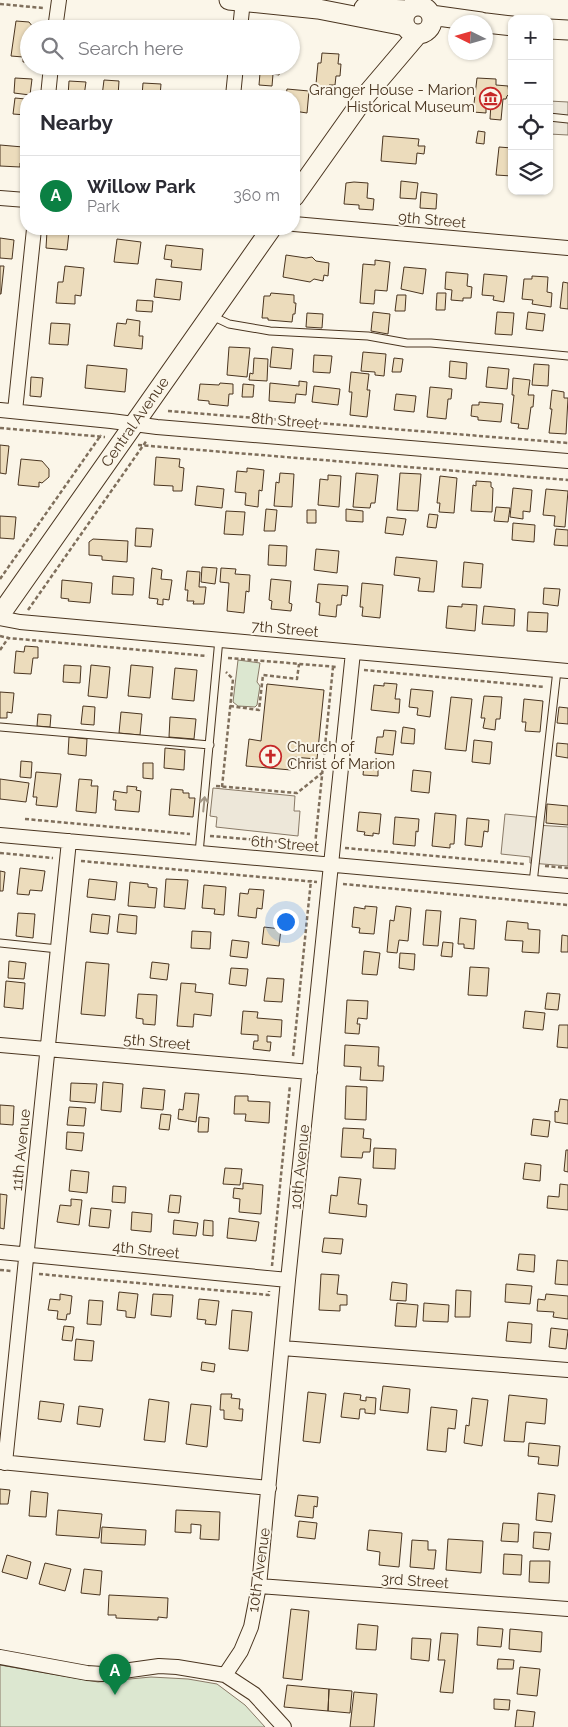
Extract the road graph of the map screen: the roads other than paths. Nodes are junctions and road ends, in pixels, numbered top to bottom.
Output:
1 (239, 0) edge
2 (54, 4) edge
3 (419, 16) edge
4 (55, 20) edge
5 (240, 20) edge
6 (448, 20) edge
7 (448, 26) edge
8 (553, 29) edge
9 (568, 30) edge
10 (50, 75) edge
11 (235, 75) edge
12 (49, 90) edge
13 (233, 90) edge
14 (553, 117) edge
15 (568, 118) edge
16 (300, 189) edge
17 (0, 198) edge
18 (20, 200) edge
19 (300, 225) edge
20 (33, 235) edge
21 (267, 235) edge
22 (568, 248) edge
23 (210, 315) junction
24 (568, 356) edge
25 (0, 410) edge
26 (15, 412) junction
27 (134, 424) junction
28 (568, 461) edge
29 (0, 616) edge
30 (219, 639) junction
31 (353, 652) junction
32 (562, 670) edge
33 (0, 727) edge
34 (210, 745) junction
35 (0, 834) edge
36 (70, 841) junction
37 (199, 853) junction
38 (332, 865) junction
39 (533, 883) junction
40 (568, 886) edge
41 (0, 943) edge
42 (58, 949) junction
43 (0, 1045) edge
44 (48, 1049) junction
45 (310, 1072) junction
46 (0, 1252) edge
47 (27, 1255) junction
48 (288, 1280) junction
49 (282, 1348) junction
50 (568, 1370) edge
51 (3, 1463) edge
52 (269, 1488) junction
53 (259, 1586) junction
54 (568, 1609) edge
55 (0, 1657) edge
56 (225, 1675) junction
57 (283, 1726) edge

1 - 3 street
1 - 5 street
2 - 4 street
3 - 6 street
3 - 7 street
3 - 16 street
8 - 9 street
10 - 12 street
11 - 13 street
14 - 15 lane
17 - 18 street
19 - 22 street, 9th Street
20 - 26 street
21 - 23 street, Central Avenue
23 - 24 lane
23 - 27 street, Central Avenue
25 - 26 street, 8th Street
26 - 27 street, 8th Street
27 - 28 street, 8th Street
27 - 29 street, Central Avenue
29 - 30 street, 7th Street
30 - 31 street, 7th Street
30 - 34 lane
31 - 32 street, 7th Street
31 - 38 street, 10th Avenue
32 - 39 lane
33 - 34 lane
37 -> 34 lane
35 - 36 street, 6th Street
36 - 37 street, 6th Street
36 - 42 street, 11th Avenue
37 - 38 street, 6th Street
38 - 39 street, 6th Street
38 - 45 street, 10th Avenue
39 - 40 street, 6th Street
41 - 42 lane
42 - 44 street, 11th Avenue
43 - 44 street, 5th Street
44 - 45 street, 5th Street
44 - 47 street, 11th Avenue
45 - 48 street, 10th Avenue
46 - 47 street, 4th Street
47 - 48 street, 4th Street
47 - 51 street, 11th Avenue
48 - 49 street, 10th Avenue
49 - 50 street
49 - 52 street, 10th Avenue
51 - 52 street
52 - 53 street, 10th Avenue
53 - 54 street, 3rd Street
53 - 56 street, 10th Avenue
55 - 56 street
56 - 57 street

